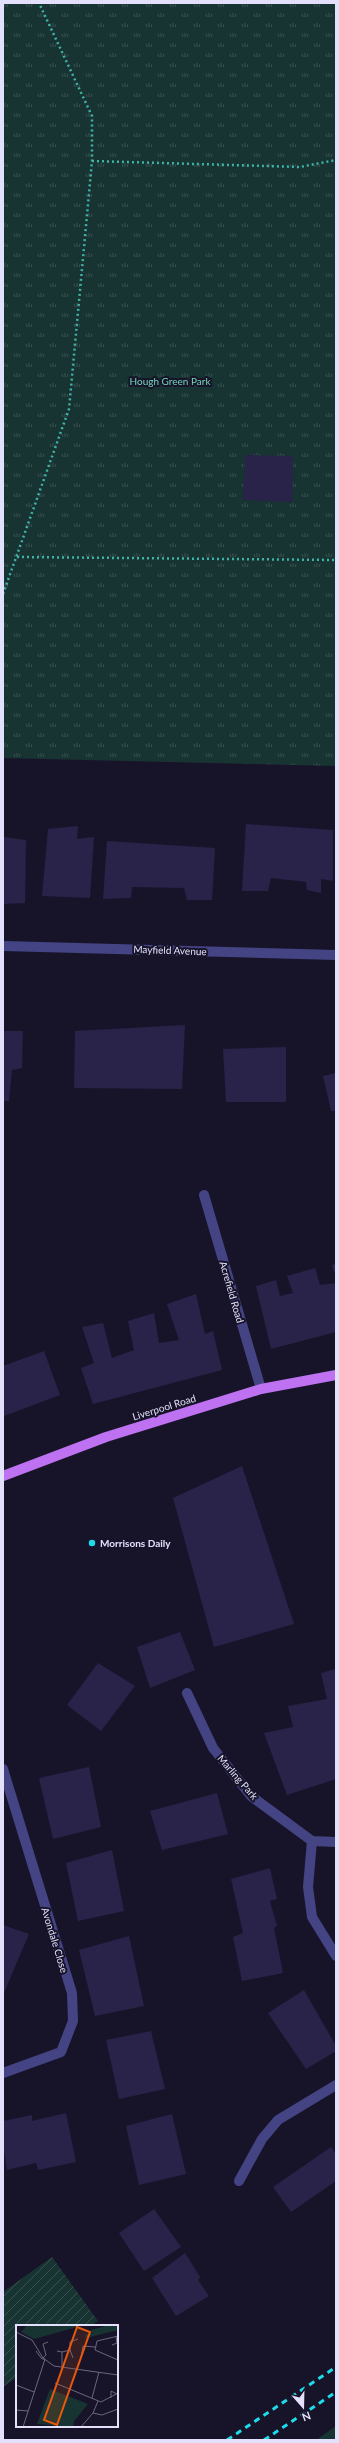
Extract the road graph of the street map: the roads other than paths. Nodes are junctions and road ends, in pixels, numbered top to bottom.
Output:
1 (3, 946) edge
2 (336, 955) edge
3 (204, 1195) dead end
4 (336, 1375) edge
5 (261, 1389) junction
6 (3, 1476) edge
7 (187, 1693) dead end
8 (3, 1769) edge
9 (312, 1841) junction
10 (336, 1842) edge
11 (336, 1956) edge
12 (3, 2072) edge
13 (336, 2085) edge
14 (239, 2180) dead end

1 - 2 street, Mayfield Avenue
3 - 5 street, Acrefield Road
4 - 5 main road, Liverpool Road
5 - 6 main road, Liverpool Road
7 - 9 street, Marling Park
8 - 12 street, Avondale Close
9 - 10 street
9 - 11 street
13 - 14 street

